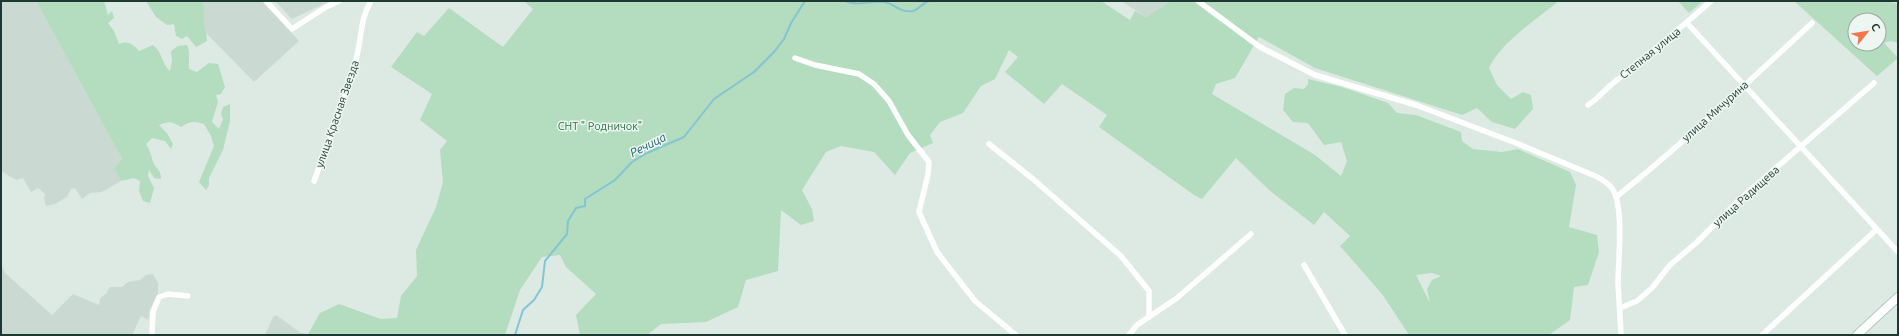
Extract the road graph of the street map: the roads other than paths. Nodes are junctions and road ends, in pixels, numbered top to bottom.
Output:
1 (266, 1) edge
2 (339, 1) edge
3 (371, 1) edge
4 (1198, 1) edge
5 (1711, 1) edge
6 (1687, 23) junction
7 (1812, 23) dead end
8 (795, 58) dead end
9 (1874, 83) dead end
10 (1745, 86) junction
11 (1588, 105) dead end
12 (989, 144) dead end
13 (1801, 147) junction
14 (314, 182) dead end
15 (1616, 197) junction
16 (1877, 229) junction
17 (1251, 234) dead end
18 (1898, 252) edge
19 (1304, 265) dead end
20 (188, 296) dead end
21 (1898, 297) edge
22 (1620, 308) junction
23 (1149, 317) junction
24 (152, 335) edge
25 (1016, 335) edge
26 (1129, 335) edge
27 (1345, 335) edge
28 (1621, 335) edge
29 (1762, 335) edge
30 (1857, 335) edge

1 - 2 street
3 - 14 street, улица Красная Звезда
4 - 15 street
5 - 6 street, Степная улица
6 - 10 street
6 - 11 street, Степная улица
7 - 10 street, улица Мичурина
8 - 25 street
9 - 13 street, улица Радищева
10 - 13 street
10 - 15 street, улица Мичурина
12 - 23 street
13 - 16 street
13 - 22 street, улица Радищева
15 - 22 street
16 - 18 street
16 - 29 street
17 - 23 street
19 - 27 street
20 - 24 street
21 - 30 street
22 - 28 street
23 - 26 street

